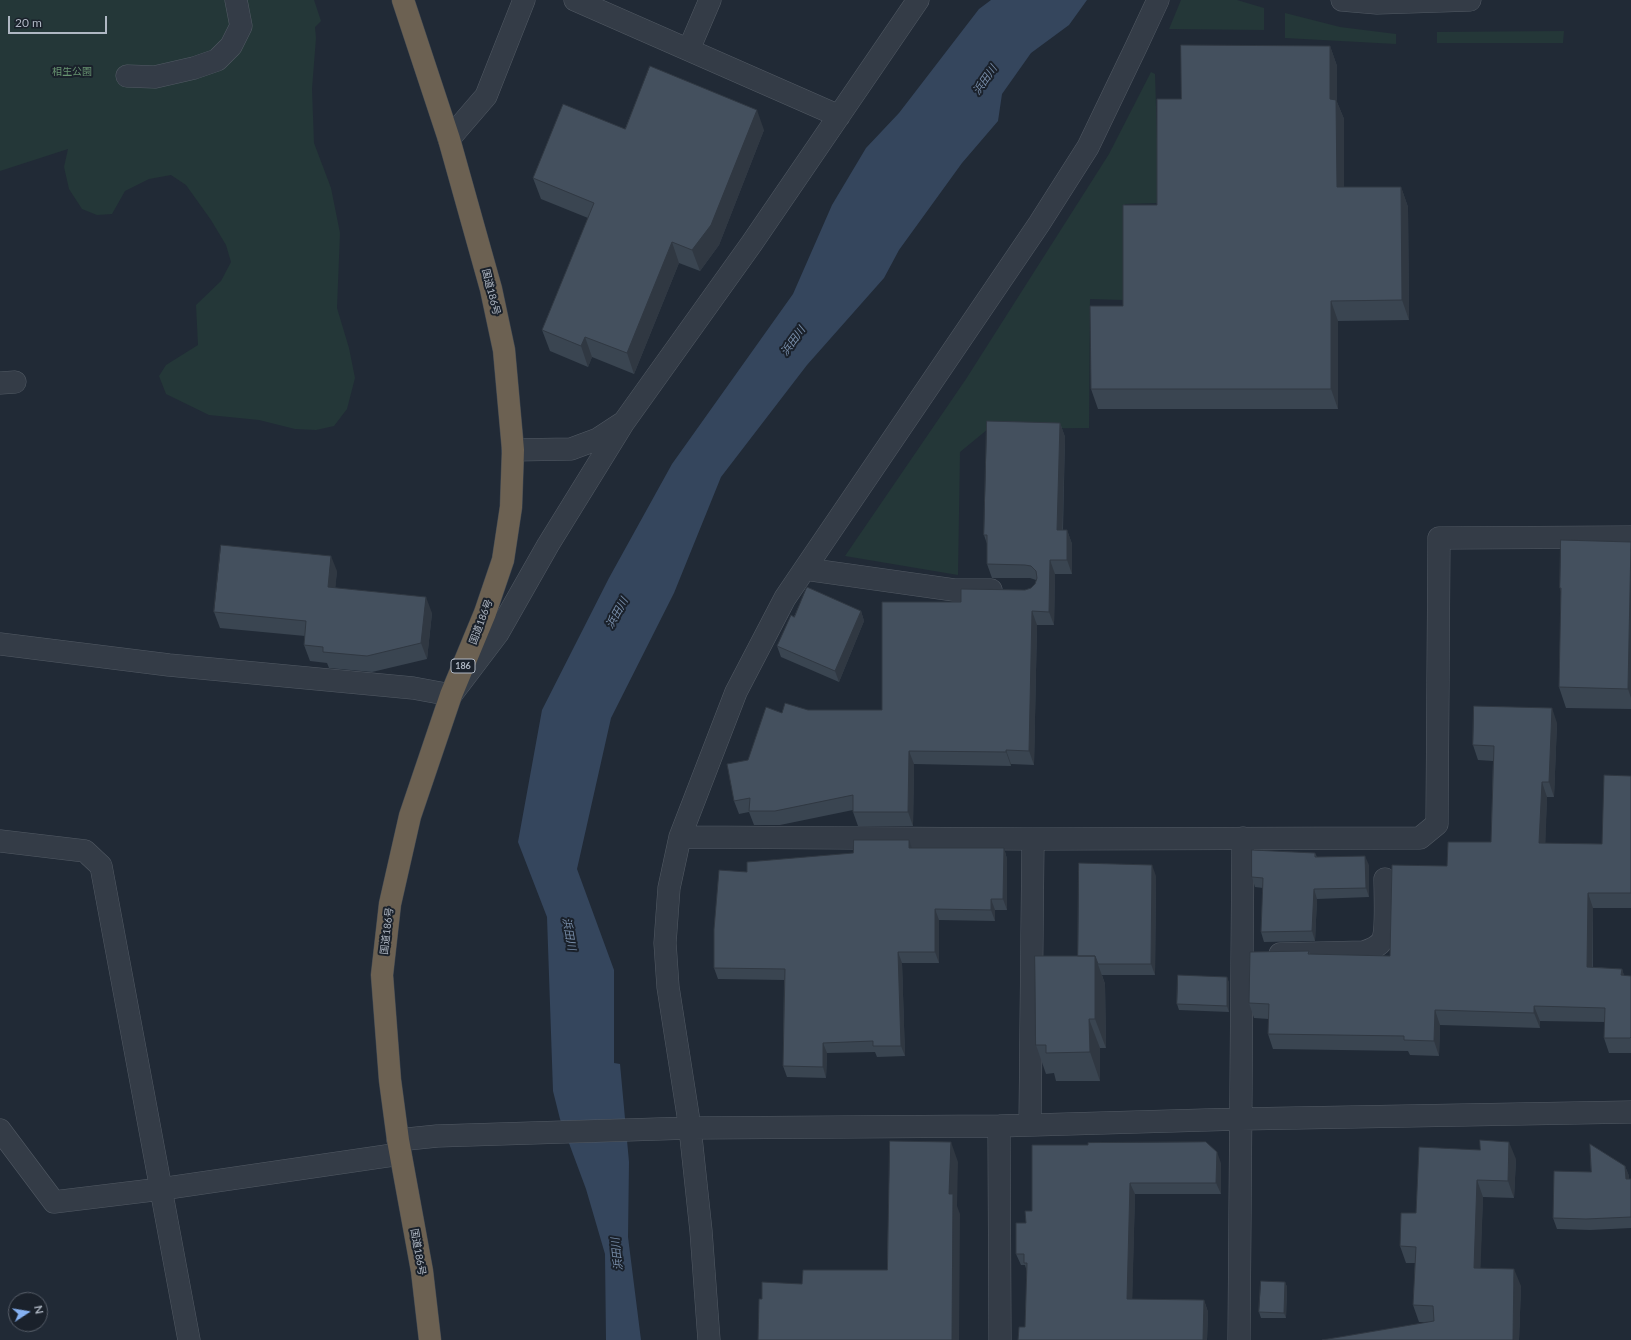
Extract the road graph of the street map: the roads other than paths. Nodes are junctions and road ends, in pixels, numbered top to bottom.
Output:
1 (236, 0) edge
2 (403, 0) edge
3 (524, 0) edge
4 (576, 0) edge
5 (710, 0) edge
6 (918, 0) edge
7 (1158, 0) edge
8 (1342, 0) edge
9 (1470, 0) edge
10 (689, 49) junction
11 (127, 76) dead end
12 (839, 116) junction
13 (449, 139) junction
14 (624, 422) junction
15 (513, 450) junction
16 (1631, 537) edge
17 (805, 569) junction
18 (1007, 590) edge
19 (0, 644) edge
20 (451, 695) junction
21 (680, 837) junction
22 (1243, 838) junction
23 (1033, 839) junction
24 (0, 841) edge
25 (1385, 879) dead end
26 (1242, 955) junction
27 (1631, 1112) edge
28 (1240, 1119) junction
29 (1030, 1125) junction
30 (999, 1126) junction
31 (684, 1128) junction
32 (0, 1130) edge
33 (399, 1147) junction
34 (161, 1189) junction
35 (189, 1340) edge
36 (430, 1340) edge
37 (709, 1340) edge
38 (1000, 1340) edge
39 (1239, 1340) edge

1 - 11 street
2 - 13 highway, 国道186号 / 186
3 - 13 street
4 - 10 street
5 - 10 street
6 - 12 street
7 - 17 street
8 - 9 street
10 - 12 street
12 - 14 street
13 - 15 highway, 国道186号 / 186
14 - 15 street
14 - 20 street
15 - 20 highway, 国道186号 / 186
16 - 22 street
17 - 18 street
17 - 21 street
19 - 20 street
20 - 33 highway, 国道186号 / 186
21 - 23 street
21 - 31 street
22 - 23 street
22 - 26 street
23 - 29 street
24 - 34 street
25 - 26 street
26 - 28 street
27 - 28 street
28 - 29 street
28 - 39 street
29 - 30 street
30 - 31 street
30 - 38 street
31 - 33 street
31 - 37 street
32 - 34 street
33 - 34 street
33 - 36 highway, 国道186号 / 186
34 - 35 street

